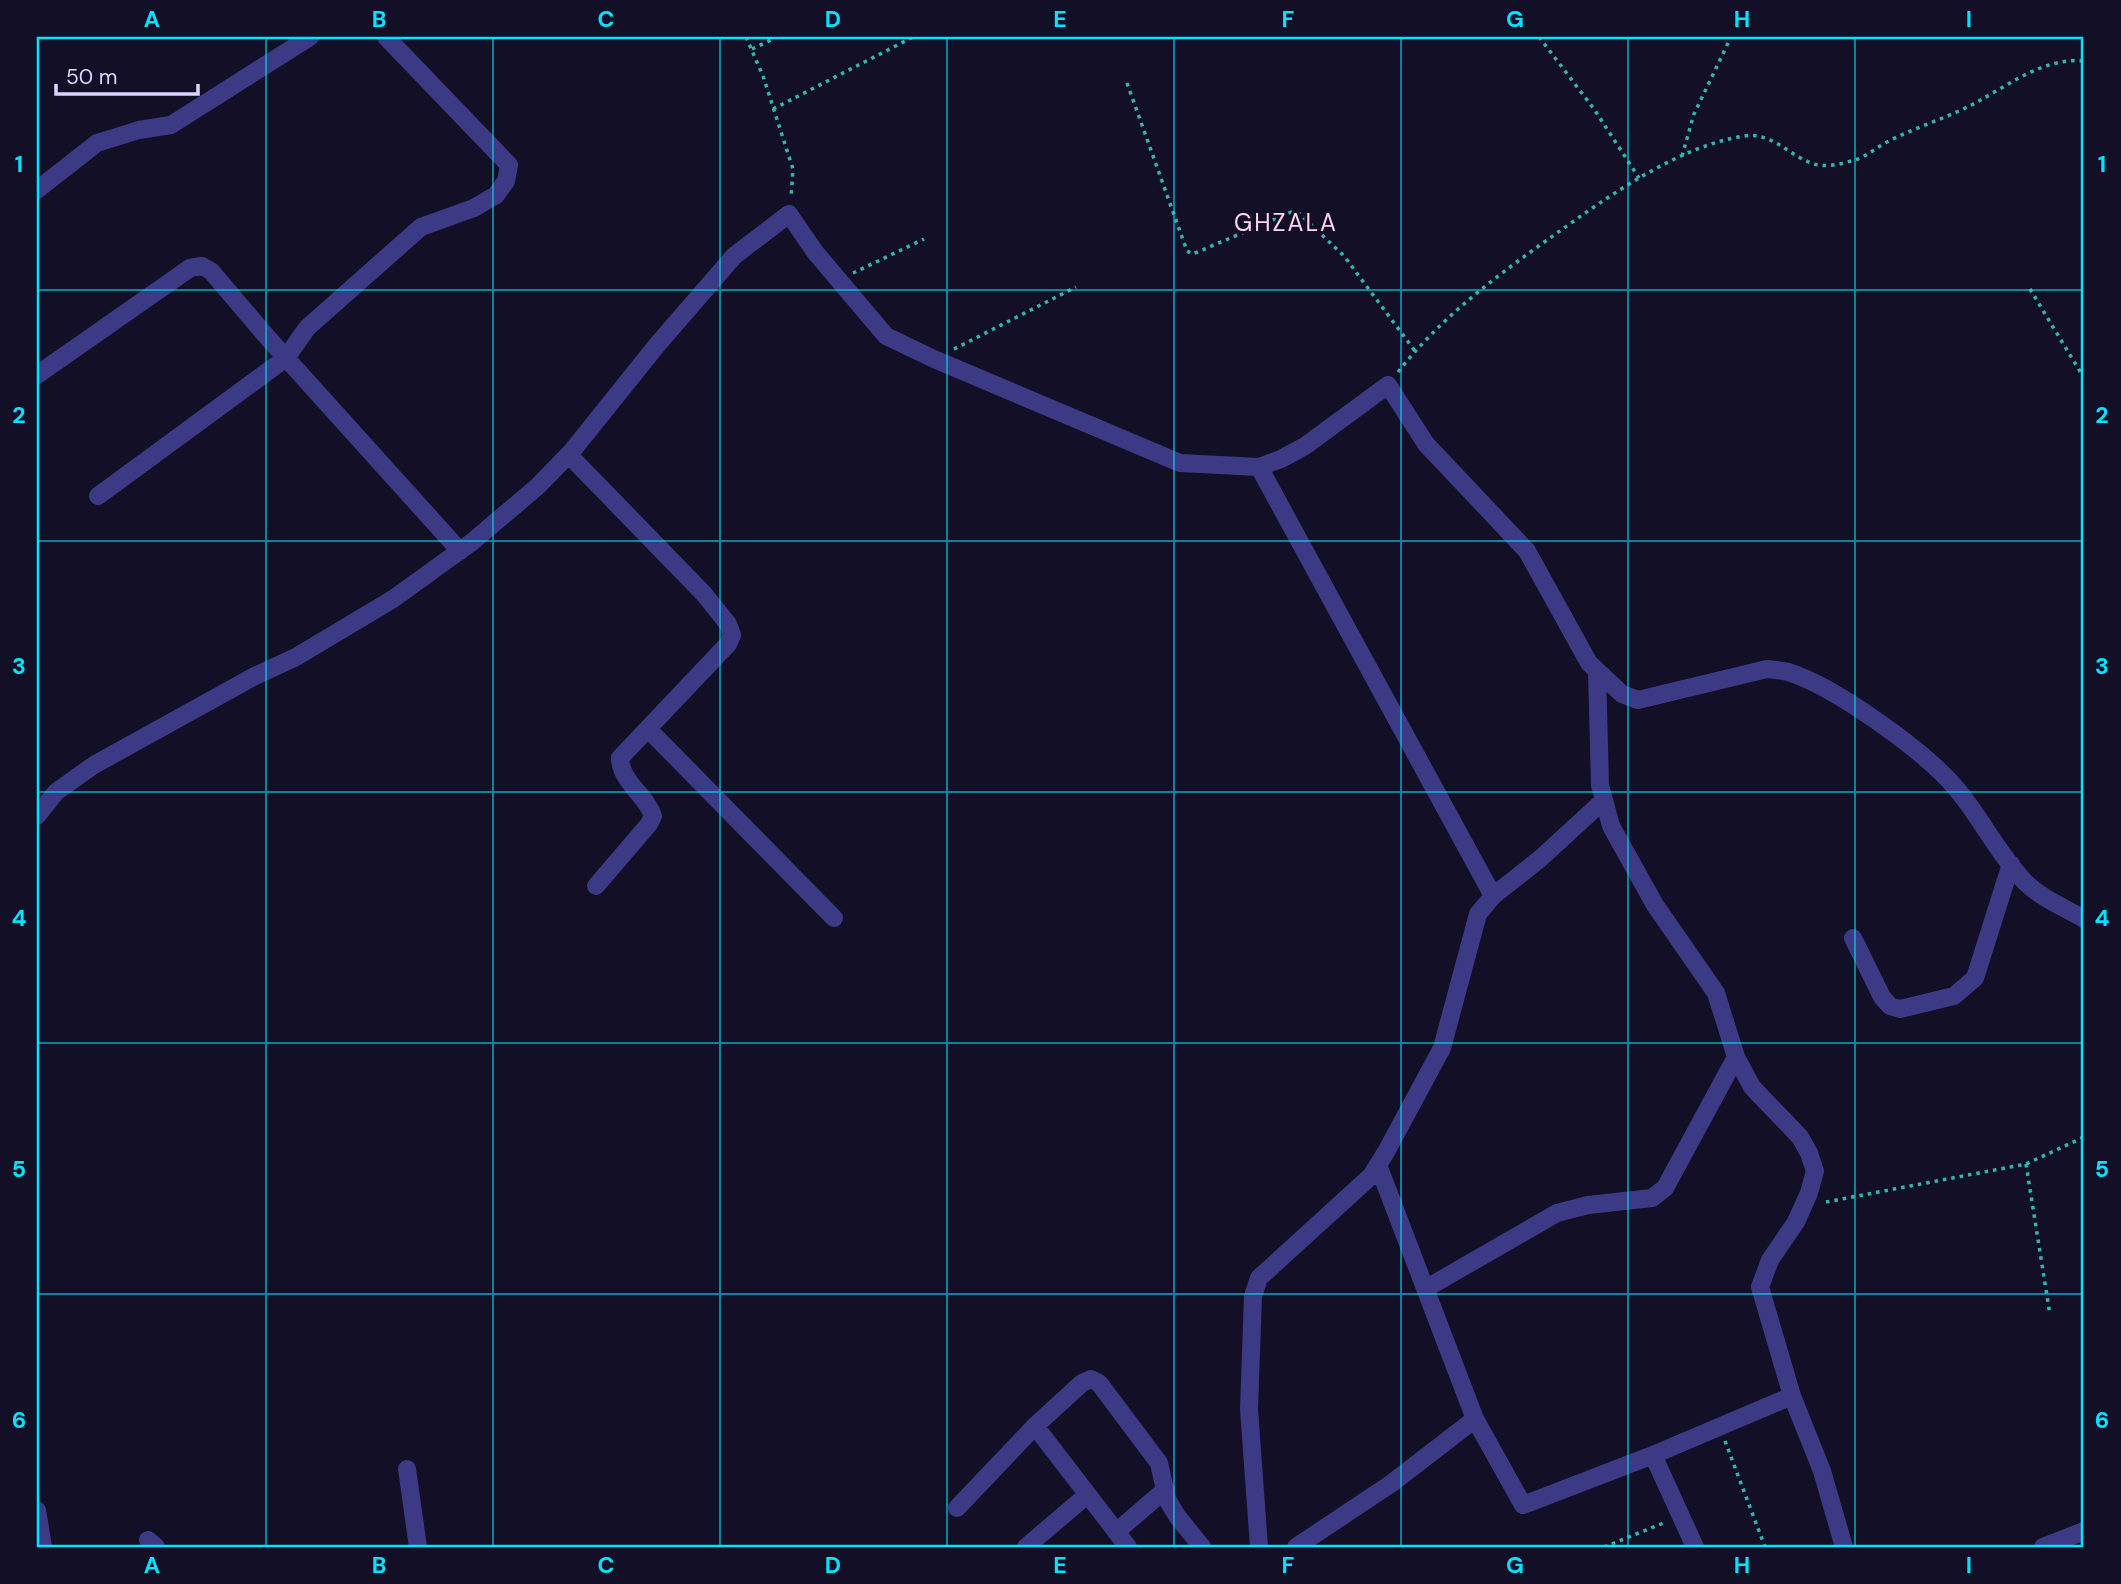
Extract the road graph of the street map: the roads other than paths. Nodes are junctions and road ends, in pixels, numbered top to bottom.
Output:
1 (310, 37) edge
2 (386, 37) edge
3 (37, 190) edge
4 (286, 358) junction
5 (37, 374) edge
6 (569, 455) junction
7 (1259, 467) junction
8 (99, 496) dead end
9 (460, 551) junction
10 (1597, 671) junction
11 (648, 729) junction
12 (1604, 800) junction
13 (37, 816) edge
14 (2011, 864) junction
15 (596, 886) dead end
16 (1493, 896) junction
17 (834, 918) dead end
18 (2084, 919) edge
19 (1853, 938) dead end
20 (1736, 1057) junction
21 (1378, 1165) junction
22 (1425, 1289) junction
23 (1792, 1395) junction
24 (1475, 1419) junction
25 (1035, 1426) junction
26 (1653, 1455) junction
27 (407, 1469) dead end
28 (1166, 1489) junction
29 (1087, 1495) junction
30 (957, 1508) dead end
31 (37, 1514) edge
32 (2084, 1531) edge
33 (1116, 1532) junction
34 (43, 1547) edge
35 (418, 1547) edge
36 (1026, 1547) edge
37 (1128, 1547) edge
38 (1202, 1547) edge
39 (1259, 1547) edge
40 (1296, 1547) edge
41 (1695, 1547) edge
42 (1844, 1547) edge
43 (2043, 1547) edge

1 - 3 street
2 - 4 street
4 - 5 street
4 - 8 street
4 - 9 street
6 - 7 street
6 - 9 street
6 - 11 street
7 - 10 street
7 - 16 street
9 - 13 street
10 - 12 street
10 - 14 street
11 - 15 street
11 - 17 street
12 - 16 street
12 - 20 street
14 - 18 street
14 - 19 street
16 - 21 street
20 - 22 street
20 - 23 street
21 - 22 street
21 - 39 street
22 - 24 street
23 - 26 street
23 - 42 street
24 - 26 street
24 - 40 street
25 - 28 street
25 - 29 street
25 - 30 street
26 - 41 street
27 - 35 street
28 - 33 street
28 - 38 street
29 - 33 street
29 - 36 street
31 - 34 street
32 - 43 street
33 - 37 street

